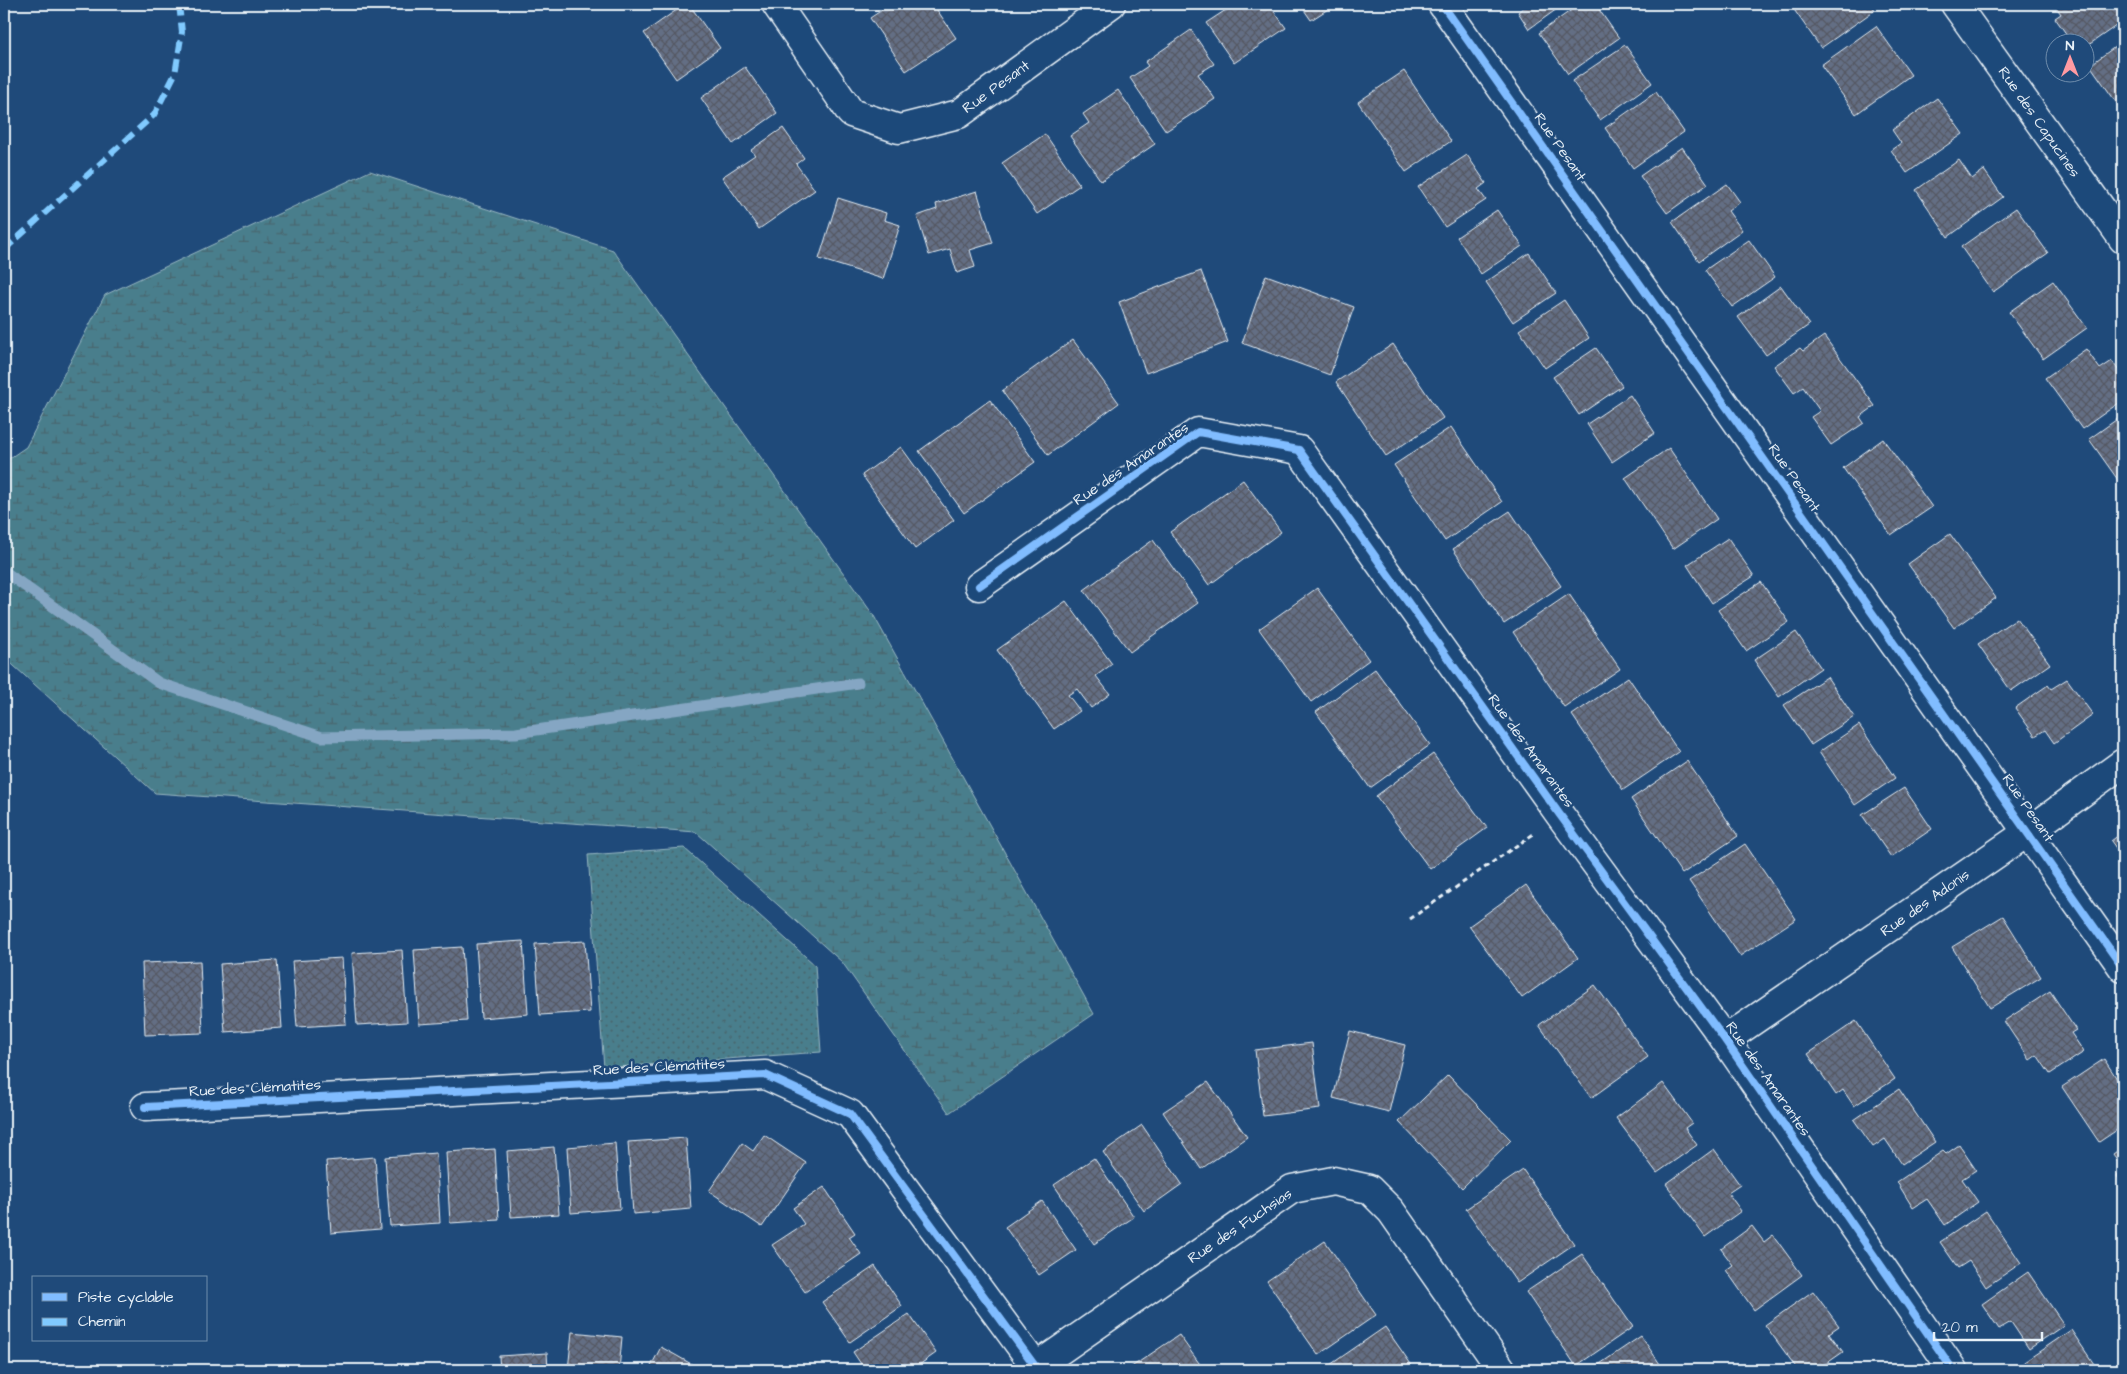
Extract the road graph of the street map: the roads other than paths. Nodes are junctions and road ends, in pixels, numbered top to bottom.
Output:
1 (776, 4) edge
2 (1111, 4) edge
3 (1442, 4) edge
4 (1955, 4) edge
5 (2123, 239) edge
6 (979, 586) dead end
7 (2123, 763) edge
8 (2028, 832) junction
9 (2123, 968) edge
10 (1724, 1040) junction
11 (144, 1108) dead end
12 (1037, 1368) edge
13 (1502, 1370) edge
14 (1953, 1370) edge

1 - 2 street, Rue Pesant
3 - 8 street, Rue Pesant
4 - 5 street, Rue des Capucines
6 - 10 street, Rue des Amarantes
7 - 8 street, Rue des Adonis
8 - 9 street, Rue Pesant
8 - 10 street, Rue des Adonis
10 - 14 street, Rue des Amarantes
11 - 12 street, Rue des Clématites
12 - 13 street, Rue des Fuchsias

